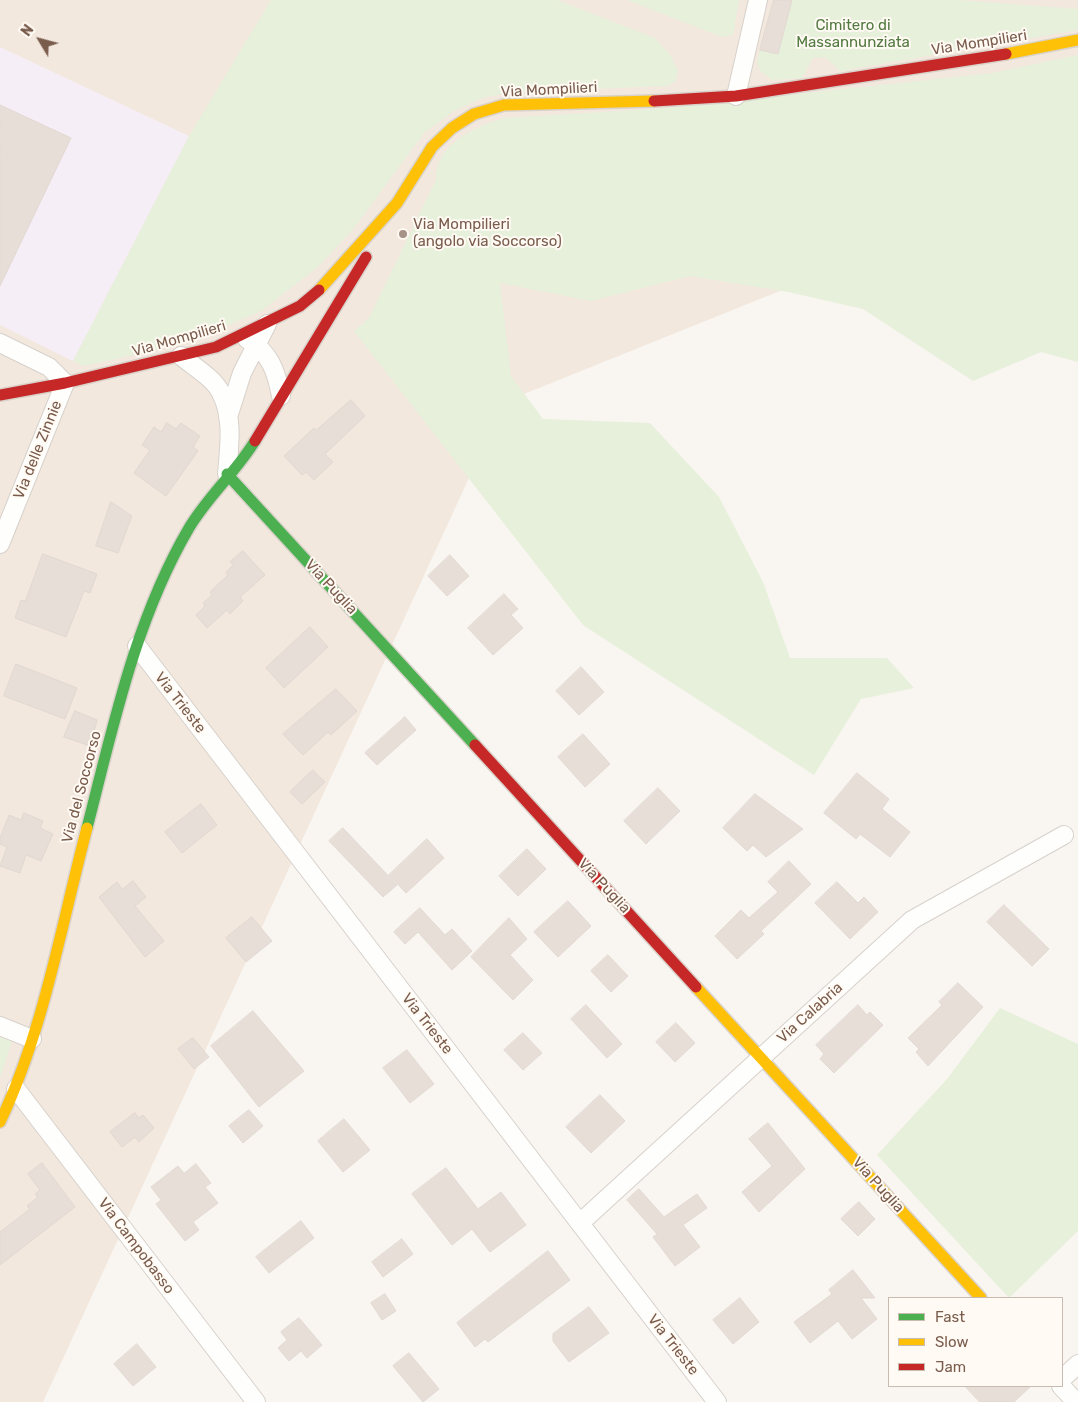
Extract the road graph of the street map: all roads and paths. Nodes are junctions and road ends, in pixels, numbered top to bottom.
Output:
1 (758, 0) edge
2 (1078, 40) edge
3 (736, 96) junction
4 (397, 203) junction
5 (267, 324) joint
6 (249, 340) junction
7 (0, 343) edge
8 (181, 356) junction
9 (65, 383) junction
10 (0, 395) edge
11 (282, 396) junction
12 (228, 417) junction
13 (227, 474) junction
14 (0, 544) edge
15 (136, 646) junction
16 (1064, 835) dead end
17 (0, 1026) edge
18 (32, 1039) junction
19 (762, 1057) junction
20 (16, 1089) junction
21 (0, 1122) edge
22 (580, 1223) junction
23 (980, 1297) edge
24 (1078, 1364) edge
25 (1063, 1378) edge
26 (1062, 1387) edge
27 (256, 1402) edge
28 (717, 1402) edge
29 (1076, 1402) edge

1 - 3 street
2 - 3 street, Via Mompilieri
3 - 4 street, Via Mompilieri
4 - 5 street, Via Mompilieri
4 - 11 street, Via del Soccorso
5 - 6 street
6 - 8 street, Via Mompilieri
6 - 11 street
6 - 12 street
7 - 9 street
8 - 9 street, Via Mompilieri
8 - 12 street
9 - 10 street, Via Mompilieri
9 - 14 street, Via delle Zinnie
11 - 13 street, Via del Soccorso
12 - 13 street
13 - 15 street, Via del Soccorso
13 - 19 street, Via Puglia
15 - 18 street, Via del Soccorso
15 - 22 street, Via Trieste
16 - 19 street, Via Calabria
17 - 18 street
18 - 20 street, Via del Soccorso
19 - 22 street, Via Calabria
19 - 23 street, Via Puglia
20 - 21 street, Via del Soccorso
20 - 27 street, Via Campobasso
22 - 28 street, Via Trieste
24 - 25 street
26 - 29 street

